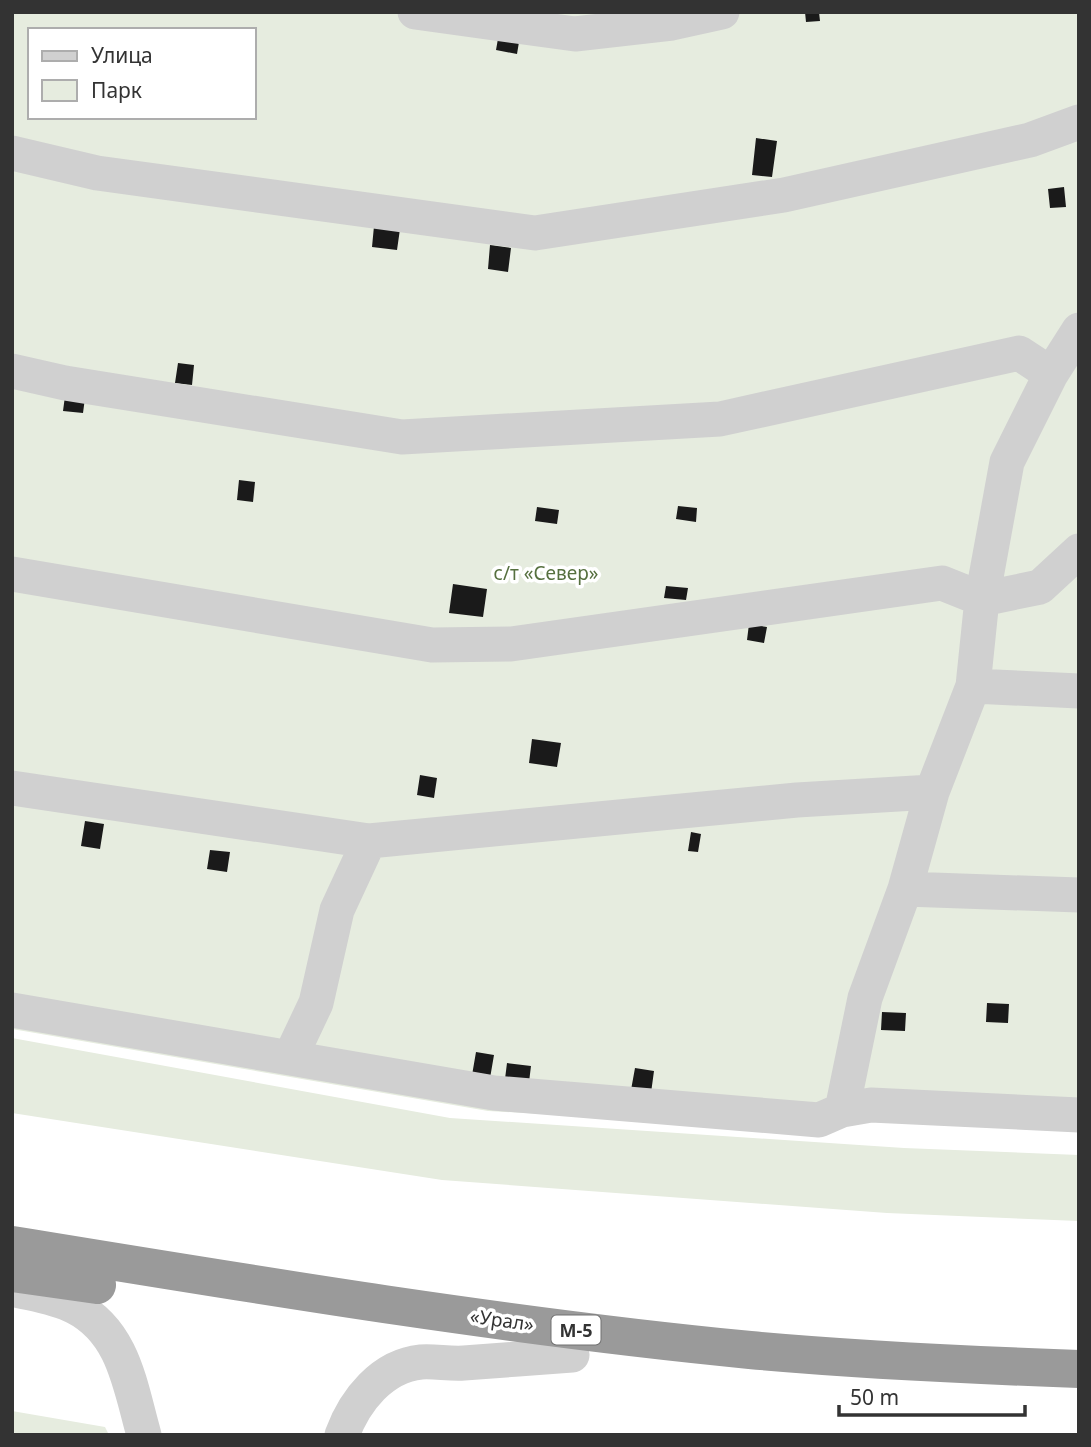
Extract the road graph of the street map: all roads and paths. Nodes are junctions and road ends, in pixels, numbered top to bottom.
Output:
1 (415, 12) edge
2 (722, 12) edge
3 (1079, 122) edge
4 (12, 152) edge
5 (1079, 330) edge
6 (12, 371) edge
7 (1051, 374) junction
8 (1079, 551) edge
9 (12, 574) edge
10 (982, 599) junction
11 (973, 686) junction
12 (1079, 691) edge
13 (12, 788) edge
14 (932, 792) junction
15 (369, 841) junction
16 (905, 889) junction
17 (1079, 895) edge
18 (12, 1010) edge
19 (290, 1058) junction
20 (842, 1110) junction
21 (1079, 1115) edge
22 (12, 1245) edge
23 (12, 1273) edge
24 (12, 1289) edge
25 (572, 1356) junction
26 (1079, 1368) edge
27 (126, 1373) junction
28 (1079, 1395) edge
29 (120, 1435) edge
30 (144, 1435) edge
31 (342, 1435) edge

1 - 2 lane
3 - 4 lane
5 - 7 lane
6 - 7 lane
7 - 10 lane
8 - 10 lane
9 - 10 lane
10 - 11 lane
11 - 12 lane
11 - 14 lane
13 - 15 lane
14 - 15 lane
14 - 16 lane
15 - 19 lane
16 - 17 lane
16 - 20 lane
18 - 19 lane
19 - 20 lane
20 - 21 lane
22 - 26 highway, «Урал» / М-5
23 - 25 highway, «Урал» / М-5
24 - 27 lane
25 - 28 highway, «Урал» / М-5
25 - 31 lane
27 - 29 lane
27 - 30 lane

